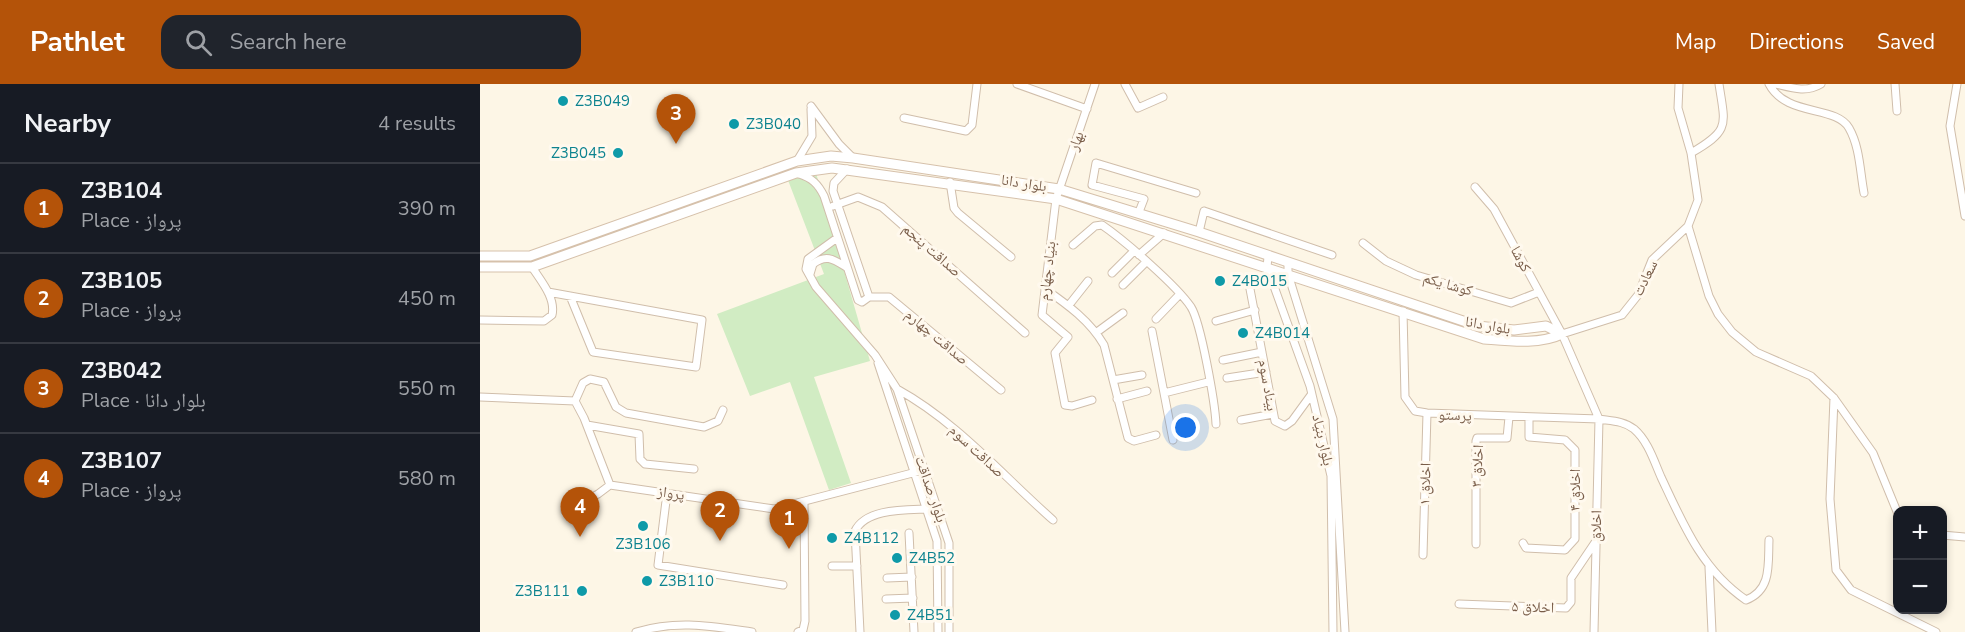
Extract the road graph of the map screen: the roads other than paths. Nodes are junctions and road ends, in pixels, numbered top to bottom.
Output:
1 (977, 84) edge
2 (1017, 84) edge
3 (1095, 84) edge
4 (1125, 84) edge
5 (1679, 84) edge
6 (1719, 84) edge
7 (1769, 84) edge
8 (1776, 84) edge
9 (1821, 84) edge
10 (1895, 84) edge
11 (1957, 84) edge
12 (1163, 97) dead end
13 (1087, 109) junction
14 (1897, 111) dead end
15 (904, 118) dead end
16 (1690, 153) junction
17 (853, 158) junction
18 (797, 161) junction
19 (847, 169) junction
20 (796, 173) junction
21 (950, 182) junction
22 (1475, 187) dead end
23 (1059, 189) junction
24 (1196, 193) dead end
25 (1864, 193) dead end
26 (1056, 199) junction
27 (836, 204) junction
28 (828, 208) junction
29 (1139, 212) junction
30 (1965, 216) edge
31 (1688, 226) junction
32 (1164, 232) junction
33 (1199, 232) junction
34 (837, 238) junction
35 (1363, 243) dead end
36 (1073, 245) dead end
37 (1137, 253) junction
38 (1332, 255) dead end
39 (480, 256) edge
40 (1011, 257) dead end
41 (1146, 262) junction
42 (1267, 262) junction
43 (480, 267) edge
44 (532, 267) junction
45 (846, 267) junction
46 (1288, 269) junction
47 (1112, 273) dead end
48 (809, 277) junction
49 (1088, 281) dead end
50 (1123, 285) dead end
51 (1045, 289) junction
52 (1250, 289) dead end
53 (548, 292) junction
54 (1539, 292) junction
55 (1179, 295) junction
56 (570, 296) junction
57 (868, 297) junction
58 (1069, 305) junction
59 (1255, 310) junction
60 (1403, 311) junction
61 (1122, 313) dead end
62 (1156, 319) dead end
63 (480, 320) edge
64 (1216, 321) dead end
65 (1152, 331) dead end
66 (1096, 332) junction
67 (1025, 333) dead end
68 (1562, 334) junction
69 (1262, 352) junction
70 (875, 355) junction
71 (1223, 360) dead end
72 (1266, 372) junction
73 (1142, 375) dead end
74 (1227, 378) dead end
75 (1113, 380) junction
76 (1209, 382) junction
77 (1310, 386) junction
78 (897, 389) junction
79 (1001, 390) dead end
80 (1148, 391) dead end
81 (1164, 393) junction
82 (480, 397) edge
83 (1834, 398) junction
84 (1117, 399) junction
85 (1092, 400) dead end
86 (575, 401) junction
87 (723, 410) dead end
88 (1274, 414) junction
89 (1427, 414) junction
90 (1509, 417) junction
91 (1529, 418) junction
92 (1599, 419) junction
93 (1241, 420) dead end
94 (1216, 424) dead end
95 (587, 425) junction
96 (1156, 435) dead end
97 (1173, 440) dead end
98 (694, 469) dead end
99 (924, 470) junction
100 (913, 473) junction
101 (610, 485) junction
102 (667, 493) junction
103 (804, 502) junction
104 (1895, 506) edge
105 (928, 508) junction
106 (565, 511) dead end
107 (1053, 520) dead end
108 (909, 533) dead end
109 (1947, 535) edge
110 (1965, 537) edge
111 (1769, 540) dead end
112 (1596, 541) junction
113 (1523, 543) dead end
114 (1476, 544) dead end
115 (1423, 555) dead end
116 (857, 566) junction
117 (832, 567) dead end
118 (1709, 567) junction
119 (912, 577) junction
120 (887, 578) dead end
121 (783, 585) dead end
122 (913, 598) junction
123 (886, 599) dead end
124 (1459, 604) dead end
125 (636, 632) edge
126 (752, 632) edge
127 (798, 632) edge
128 (860, 632) edge
129 (915, 632) edge
130 (939, 632) edge
131 (950, 632) edge
132 (1333, 632) edge
133 (1345, 632) edge
134 (1594, 632) edge
135 (1712, 632) edge
136 (1935, 632) edge

1 - 15 street
2 - 13 street
3 - 13 street, بهار
4 - 12 street
5 - 16 street, سعادت
6 - 16 street
7 - 25 street
8 - 9 street
10 - 14 street
11 - 30 street
13 - 23 street, بهار
16 - 31 street, سعادت
17 - 18 street, بلوار دانا
17 - 18 street
17 - 23 street, بلوار دانا
18 - 39 street, بلوار دانا
19 - 20 street, بلوار دانا
19 - 21 street, بلوار دانا
19 - 27 street
20 - 28 street
20 - 44 street, بلوار دانا
21 - 26 street, بلوار دانا
21 - 40 street
22 - 54 street, کوشا
23 - 26 street, بهار
23 - 29 street, بلوار دانا
24 - 29 street
26 - 32 street, بلوار دانا
26 - 51 street, بنیاد چهارم
27 - 28 street, صداقت پنجم
27 - 57 street
27 - 67 street, صداقت پنجم
28 - 34 street
29 - 33 street, بلوار دانا
31 - 68 street, سعادت
31 - 83 street
32 - 37 street
32 - 42 street, بلوار دانا
33 - 38 street
33 - 42 street, بلوار دانا
34 - 45 street
34 - 48 street
35 - 54 street, کوشا یکم
36 - 37 street
37 - 41 street
37 - 47 street
41 - 50 street
41 - 55 street
42 - 46 street, بلوار دانا
42 - 77 street, بلوار بنیاد
43 - 44 street, بلوار دانا
44 - 53 street
45 - 48 street
45 - 57 street
46 - 60 street, بلوار دانا
46 - 68 street, بلوار دانا
46 - 133 street, بلوار بنیاد
48 - 70 street, بلوار صداقت
49 - 58 street
51 - 58 street
51 - 85 street, بنیاد چهارم
52 - 59 street, بیناد سوم
53 - 56 street
53 - 63 street
54 - 68 street, کوشا
55 - 62 street
55 - 76 street
56 - 56 street
57 - 79 street, صداقت چهارم
58 - 66 street
59 - 64 street
59 - 69 street, بیناد سوم
60 - 68 street, بلوار دانا
60 - 89 street, پرستو
61 - 66 street
65 - 81 street
66 - 75 street
68 - 92 street
69 - 71 street
69 - 72 street, بیناد سوم
70 - 78 street, بلوار صداقت
70 - 100 street, بلوار صداقت
72 - 74 street
72 - 88 street, بیناد سوم
73 - 75 street
75 - 84 street
76 - 81 street
76 - 94 street
77 - 88 street, بیناد سوم
77 - 132 street, بلوار بنیاد
78 - 99 street, بلوار صداقت
78 - 107 street, صداقت سوم
80 - 84 street
81 - 97 street
82 - 86 street
83 - 104 street
83 - 136 street
84 - 96 street
86 - 87 street
86 - 95 street
88 - 93 street
89 - 90 street, پرستو
89 - 115 street, اخلاق ۱
90 - 91 street, پرستو
90 - 114 street, اخلاق ۳
91 - 92 street, پرستو
91 - 113 street, اخلاق ۴
92 - 112 street, اخلاق
92 - 118 street, پرستو
95 - 98 street
95 - 101 street
99 - 100 street, پرواز
99 - 131 street, بلوار صداقت
100 - 103 street, پرواز
100 - 105 street, بلوار صداقت
101 - 102 street, پرواز
101 - 106 street
102 - 103 street, پرواز
102 - 121 street
103 - 127 street
105 - 116 street
105 - 130 street, بلوار صداقت
108 - 119 street
109 - 110 street
111 - 118 street, پرستو
112 - 124 street, اخلاق ۵
112 - 134 street, اخلاق
116 - 117 street
116 - 128 street
118 - 135 street
119 - 120 street
119 - 122 street
122 - 123 street
122 - 129 street
125 - 126 street

